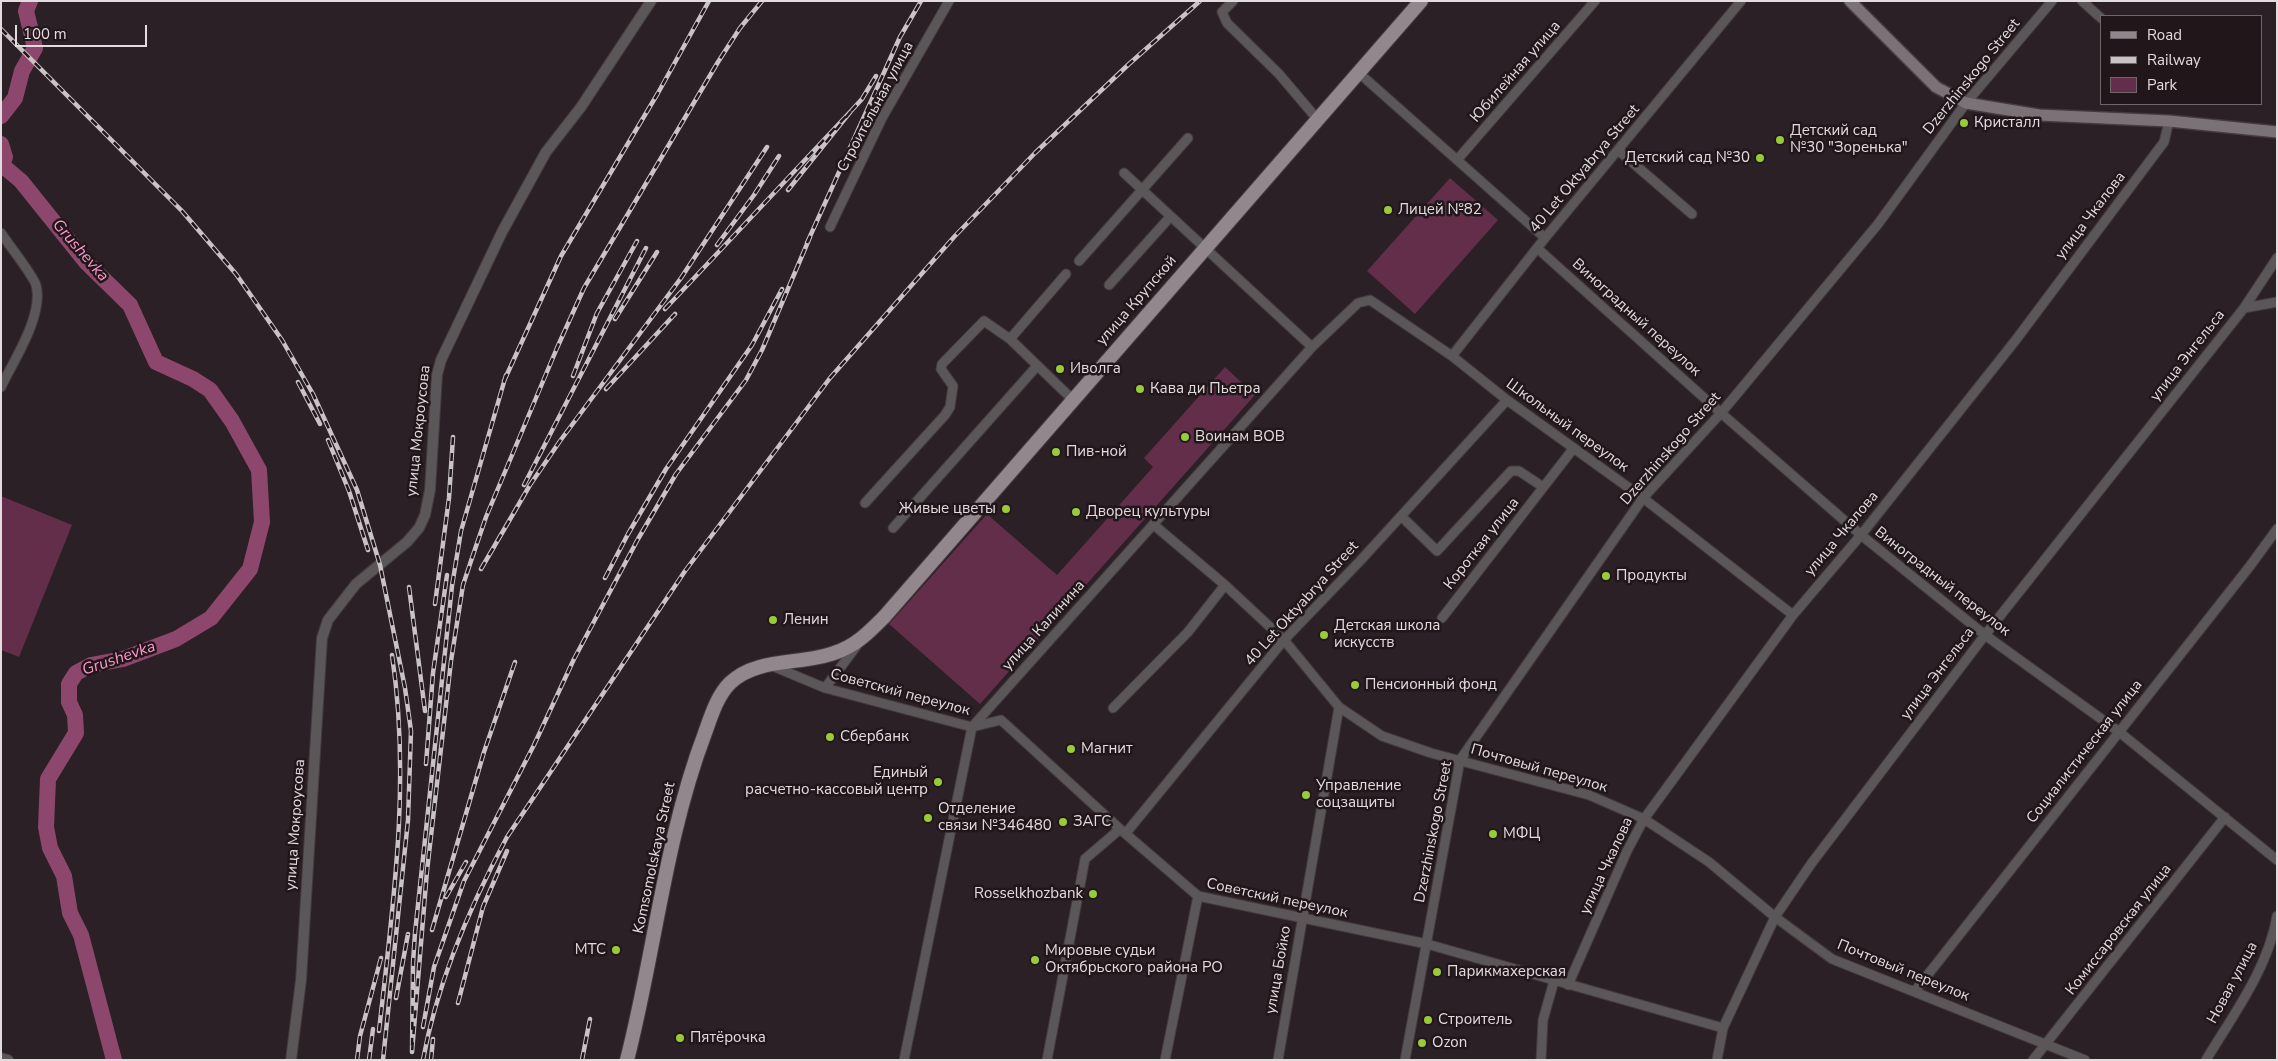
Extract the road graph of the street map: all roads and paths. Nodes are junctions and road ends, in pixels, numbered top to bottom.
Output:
1 (651, 1) edge
2 (949, 1) edge
3 (1233, 1) edge
4 (1421, 1) edge
5 (1595, 1) edge
6 (1741, 1) edge
7 (1850, 1) edge
8 (2052, 1) edge
9 (2082, 1) edge
10 (2100, 16) edge
11 (1359, 73) junction
12 (1966, 102) junction
13 (1318, 120) junction
14 (2169, 122) junction
15 (2277, 132) edge
16 (1188, 138) dead end
17 (1618, 150) junction
18 (1457, 160) junction
19 (1124, 174) dead end
20 (1142, 190) junction
21 (1692, 214) dead end
22 (1170, 217) junction
23 (830, 227) dead end
24 (1, 233) edge
25 (1545, 238) junction
26 (1537, 248) junction
27 (1204, 249) junction
28 (2277, 258) edge
29 (1079, 261) dead end
30 (1066, 274) dead end
31 (1109, 285) dead end
32 (1370, 300) joint
33 (2277, 302) edge
34 (2244, 308) junction
35 (1010, 339) junction
36 (1312, 347) junction
37 (1452, 356) junction
38 (1037, 366) junction
39 (1, 387) edge
40 (1073, 400) junction
41 (1507, 400) junction
42 (1721, 413) junction
43 (1573, 449) junction
44 (1543, 487) junction
45 (1643, 498) junction
46 (865, 503) dead end
47 (1401, 516) junction
48 (1154, 525) junction
49 (893, 528) dead end
50 (2277, 529) edge
51 (1861, 535) junction
52 (1225, 584) junction
53 (1793, 615) junction
54 (1442, 618) dead end
55 (1985, 635) junction
56 (1284, 640) junction
57 (860, 642) junction
58 (770, 665) junction
59 (741, 675) joint
60 (825, 688) junction
61 (1339, 707) junction
62 (1113, 708) dead end
63 (972, 727) junction
64 (2118, 732) junction
65 (1460, 760) junction
66 (2225, 817) junction
67 (1644, 819) junction
68 (1123, 831) junction
69 (2277, 860) edge
70 (1198, 896) junction
71 (2277, 916) edge
72 (1775, 917) junction
73 (1302, 918) junction
74 (1427, 944) junction
75 (1554, 981) junction
76 (1568, 985) junction
77 (1915, 991) junction
78 (1723, 1028) junction
79 (2046, 1045) junction
80 (1, 1058) edge
81 (8, 1060) edge
82 (292, 1060) edge
83 (627, 1060) edge
84 (904, 1060) edge
85 (1047, 1060) edge
86 (1165, 1060) edge
87 (1278, 1060) edge
88 (1405, 1060) edge
89 (1541, 1060) edge
90 (1717, 1060) edge
91 (2033, 1060) edge
92 (2085, 1060) edge
93 (2206, 1060) edge

1 - 82 street, улица Мокроусова
2 - 23 street, Строительная улица
3 - 13 street
4 - 11 main road, улица Крупской
5 - 18 street, Юбилейная улица
6 - 17 street, 40 Let Oktyabrya Street
7 - 12 main road
8 - 12 street, Dzerzhinskogo Street
9 - 10 street
11 - 13 main road, улица Крупской
11 - 18 street
12 - 14 main road
12 - 42 street, Dzerzhinskogo Street
13 - 27 main road, улица Крупской
14 - 15 main road
14 - 51 street, улица Чкалова
16 - 20 street
17 - 21 street
17 - 25 street, 40 Let Oktyabrya Street
18 - 25 street
19 - 20 street
20 - 22 street
20 - 29 street
22 - 27 street
22 - 31 street
24 - 39 street
25 - 26 street, 40 Let Oktyabrya Street
26 - 37 street, 40 Let Oktyabrya Street
26 - 42 street, Виноградный переулок
27 - 36 street
27 - 40 main road, улица Крупской
28 - 34 street, улица Энгельса
30 - 35 street
32 - 36 street, улица Калинина
32 - 37 street, Школьный переулок
33 - 34 street, улица Энгельса
34 - 55 street, улица Энгельса
35 - 38 street
35 - 46 street
36 - 48 street, улица Калинина
37 - 41 street, Школьный переулок
38 - 40 street
38 - 49 street
40 - 57 main road, улица Крупской
41 - 43 street, Школьный переулок
41 - 47 street, 40 Let Oktyabrya Street
42 - 45 street, Dzerzhinskogo Street
42 - 51 street, Виноградный переулок
43 - 44 street, Короткая улица
43 - 45 street, Школьный переулок
44 - 47 street, Короткая улица
44 - 54 street, Короткая улица
45 - 53 street, Школьный переулок
45 - 65 street, Dzerzhinskogo Street
47 - 56 street, 40 Let Oktyabrya Street
48 - 52 street, Почтовый переулок
48 - 63 street, улица Калинина
50 - 64 street, Социалистическая улица
51 - 53 street, улица Чкалова
51 - 55 street, Виноградный переулок
52 - 56 street, Почтовый переулок
52 - 62 street
53 - 67 street, улица Чкалова
55 - 64 street, Виноградный переулок
55 - 72 street, улица Энгельса
56 - 61 street, Почтовый переулок
56 - 68 street, 40 Let Oktyabrya Street
57 - 58 main road, улица Крупской
57 - 60 street
58 - 59 main road, улица Крупской
58 - 60 street, Советский переулок
59 - 83 main road, Komsomolskaya Street
60 - 63 street, Советский переулок
61 - 65 street, Почтовый переулок
61 - 73 street, улица Бойко
63 - 68 street, Советский переулок
63 - 84 street
64 - 66 street, Виноградный переулок
64 - 77 street, Социалистическая улица
65 - 67 street, Почтовый переулок
65 - 74 street, Dzerzhinskogo Street
66 - 69 street, Виноградный переулок
66 - 79 street, Комиссаровская улица
67 - 72 street, Почтовый переулок
67 - 76 street, улица Чкалова
68 - 70 street, Советский переулок
68 - 85 street, 40 Let Oktyabrya Street
70 - 73 street, Советский переулок
70 - 86 street
71 - 93 street, Новая улица
72 - 77 street, Почтовый переулок
72 - 78 street, улица Энгельса
73 - 74 street, Советский переулок
73 - 87 street, улица Бойко
74 - 75 street, Советский переулок
74 - 88 street, Dzerzhinskogo Street
75 - 76 street, Советский переулок
75 - 89 street
76 - 78 street, Советский переулок
77 - 79 street, Почтовый переулок
78 - 90 street, улица Энгельса
79 - 91 street, Комиссаровская улица
79 - 92 street, Почтовый переулок
80 - 81 street

